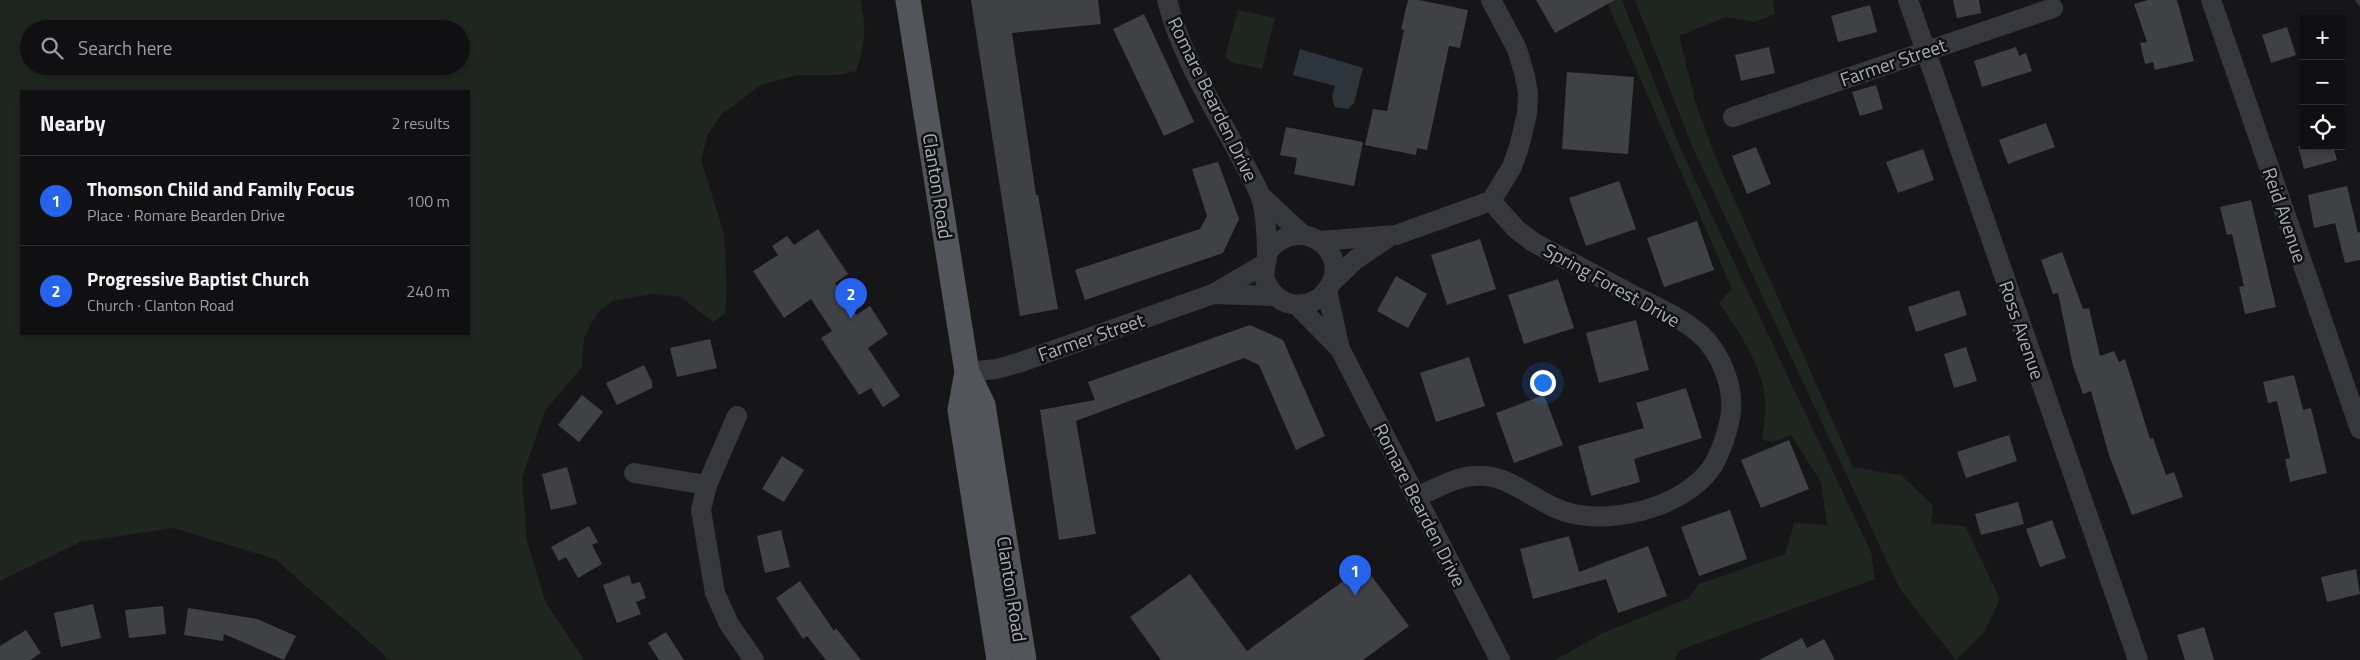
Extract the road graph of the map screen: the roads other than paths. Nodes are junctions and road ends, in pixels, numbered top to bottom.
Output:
1 (908, 0) edge
2 (1167, 0) edge
3 (1491, 0) edge
4 (1908, 0) edge
5 (2212, 0) edge
6 (2053, 8) dead end
7 (1926, 51) junction
8 (1733, 118) dead end
9 (1261, 196) junction
10 (1491, 201) junction
11 (1302, 234) junction
12 (1389, 237) junction
13 (1320, 241) junction
14 (1266, 258) junction
15 (1329, 287) junction
16 (1213, 294) junction
17 (1275, 296) junction
18 (1298, 305) junction
19 (1340, 349) junction
20 (967, 372) junction
21 (737, 416) dead end
22 (2360, 429) edge
23 (634, 473) dead end
24 (707, 485) junction
25 (1416, 497) junction
26 (754, 660) edge
27 (999, 660) edge
28 (1024, 660) edge
29 (1500, 660) edge
30 (2138, 660) edge

1 - 20 main road, Clanton Road
2 - 9 street, Romare Bearden Drive
3 - 10 street
4 - 7 street, Ross Avenue
5 - 22 street, Reid Avenue
6 - 7 street, Farmer Street
7 - 8 street, Farmer Street
7 - 30 street, Ross Avenue
9 - 11 street, Romare Bearden Drive
9 - 14 street, Romare Bearden Drive
10 - 12 street
10 - 25 street, Spring Forest Drive
11 - 13 street
11 - 14 street
12 - 13 street
12 - 15 street
13 - 15 street
14 - 16 street, Farmer Street
14 - 17 street
15 - 18 street
15 - 19 street, Romare Bearden Drive
16 - 17 street, Farmer Street
16 - 20 street, Farmer Street
17 - 18 street
18 - 19 street, Romare Bearden Drive
19 - 25 street, Romare Bearden Drive
20 - 27 main road, Clanton Road
20 - 28 main road, Clanton Road
21 - 24 street
23 - 24 street
24 - 26 street
25 - 29 street, Romare Bearden Drive

